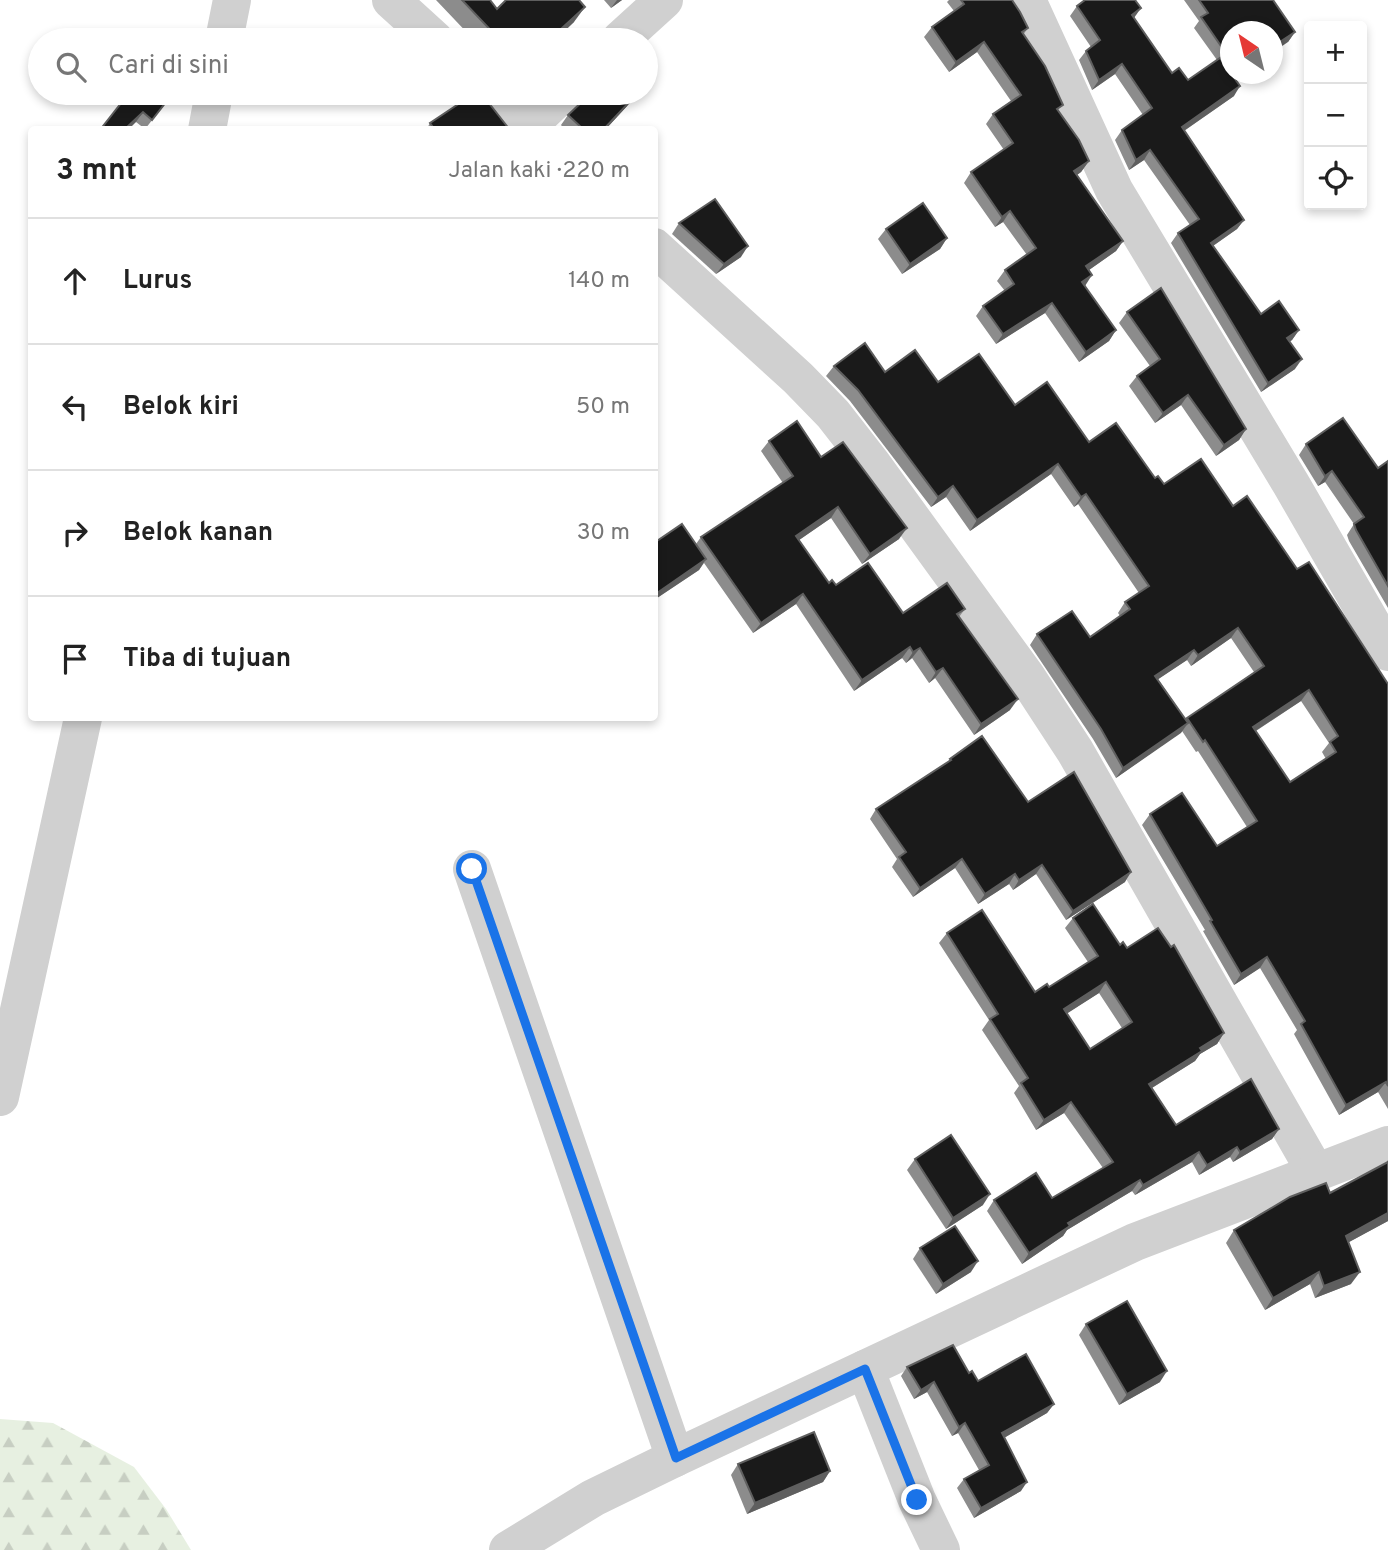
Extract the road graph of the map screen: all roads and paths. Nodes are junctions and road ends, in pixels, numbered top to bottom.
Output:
1 (232, 0) edge
2 (391, 0) edge
3 (664, 0) edge
4 (1027, 0) edge
5 (226, 28) edge
6 (422, 28) edge
7 (633, 28) edge
8 (212, 105) edge
9 (505, 105) edge
10 (552, 105) edge
11 (208, 126) edge
12 (528, 126) edge
13 (532, 126) edge
14 (658, 251) edge
15 (1388, 652) edge
16 (82, 721) edge
17 (472, 869) dead end
18 (0, 1097) edge
19 (1388, 1145) edge
20 (1317, 1172) junction
21 (865, 1369) junction
22 (676, 1458) junction
23 (508, 1550) edge
24 (941, 1550) edge

1 - 5 street
2 - 6 street
3 - 7 street
4 - 15 street
8 - 11 street
9 - 12 street
10 - 13 street
14 - 20 street
16 - 18 street
17 - 22 street
19 - 20 street
20 - 21 street
21 - 22 street
21 - 24 street
22 - 23 street

